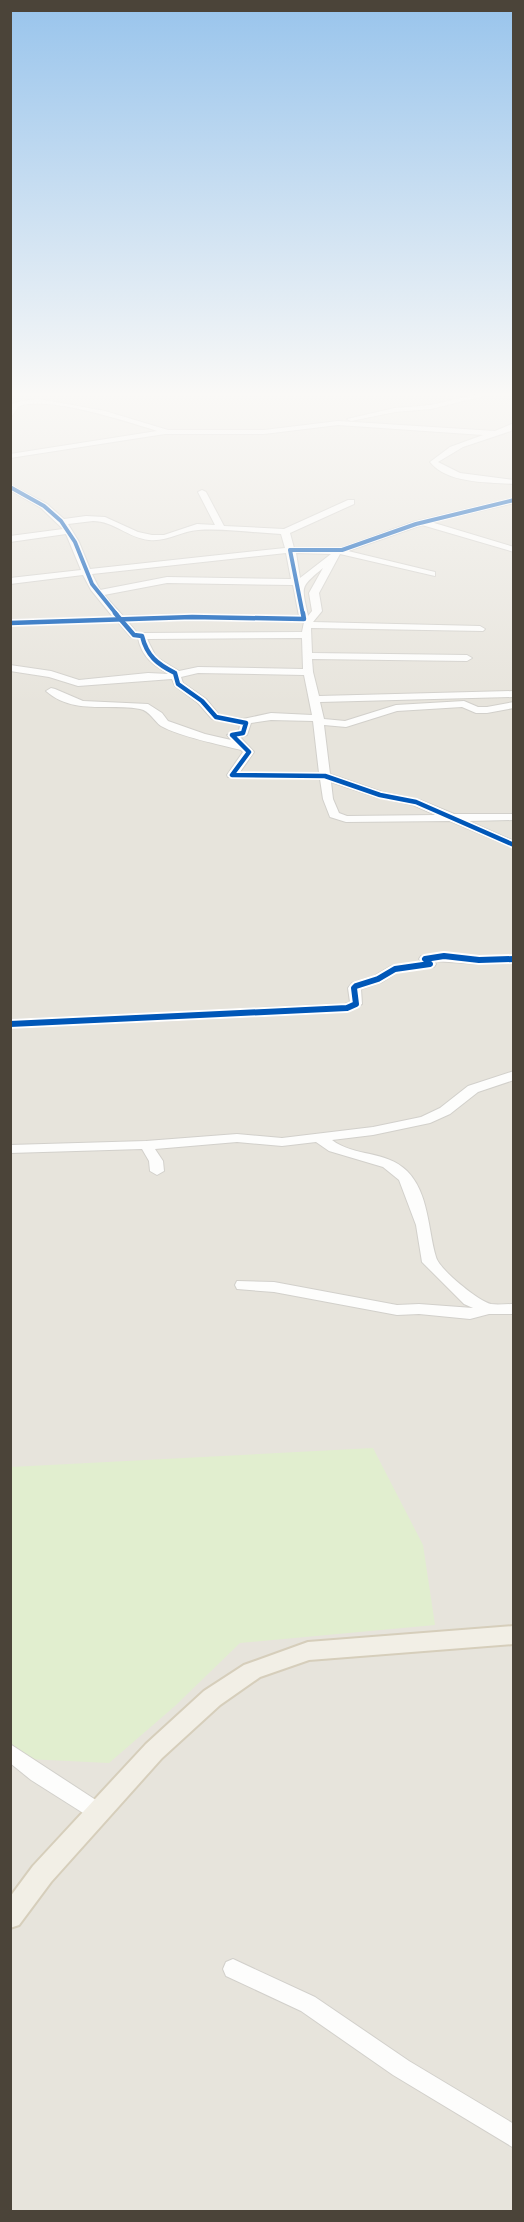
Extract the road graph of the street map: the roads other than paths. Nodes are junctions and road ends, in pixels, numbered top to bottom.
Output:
1 (31, 497) edge
2 (204, 497) edge
3 (513, 500) edge
4 (351, 501) dead end
5 (425, 523) junction
6 (66, 526) junction
7 (221, 528) junction
8 (285, 532) junction
9 (10, 539) edge
10 (290, 550) junction
11 (513, 550) edge
12 (337, 551) junction
13 (84, 571) junction
14 (432, 574) dead end
15 (12, 578) edge
16 (297, 585) junction
17 (98, 593) junction
18 (124, 621) junction
19 (10, 623) edge
20 (480, 629) dead end
21 (306, 630) junction
22 (142, 636) junction
23 (309, 656) junction
24 (467, 658) dead end
25 (10, 668) edge
26 (308, 672) junction
27 (175, 673) junction
28 (51, 691) dead end
29 (513, 693) edge
30 (315, 699) junction
31 (513, 705) edge
32 (316, 718) junction
33 (246, 723) junction
34 (246, 750) junction
35 (325, 776) junction
36 (452, 817) junction
37 (513, 817) edge
38 (513, 845) edge
39 (513, 959) edge
40 (10, 1023) edge
41 (513, 1075) edge
42 (319, 1138) junction
43 (146, 1146) junction
44 (10, 1149) edge
45 (157, 1171) dead end
46 (242, 1286) dead end
47 (489, 1309) junction
48 (513, 1309) edge
49 (513, 1635) edge
50 (10, 1752) edge
51 (98, 1812) junction
52 (10, 1917) edge
53 (233, 1970) dead end
54 (513, 2137) edge

1 - 6 street
2 - 7 street
3 - 5 street
4 - 8 street
5 - 11 street
5 - 12 street
6 - 7 street
6 - 9 street
6 - 13 street
7 - 8 street
8 - 10 street
10 - 12 street
10 - 13 street
10 - 16 street
12 - 14 street
12 - 16 street
12 - 21 street
13 - 15 street
13 - 17 street
16 - 17 street
16 - 18 street
17 - 18 street
18 - 19 street
18 - 22 street
20 - 21 street
21 - 22 street
21 - 23 street
22 - 27 street
23 - 24 street
23 - 26 street
25 - 27 street
26 - 27 street
26 - 30 street
27 - 33 street
28 - 34 street
29 - 30 street
30 - 32 street
31 - 32 street
32 - 33 street
32 - 35 street
33 - 34 street
34 - 35 street
35 - 36 street
35 - 36 street
36 - 37 street
36 - 38 street
39 - 40 street
41 - 42 street
42 - 43 street
42 - 47 street
43 - 44 street
43 - 45 street
46 - 47 street
47 - 48 street
49 - 51 main road
50 - 51 street
51 - 52 main road
53 - 54 street

